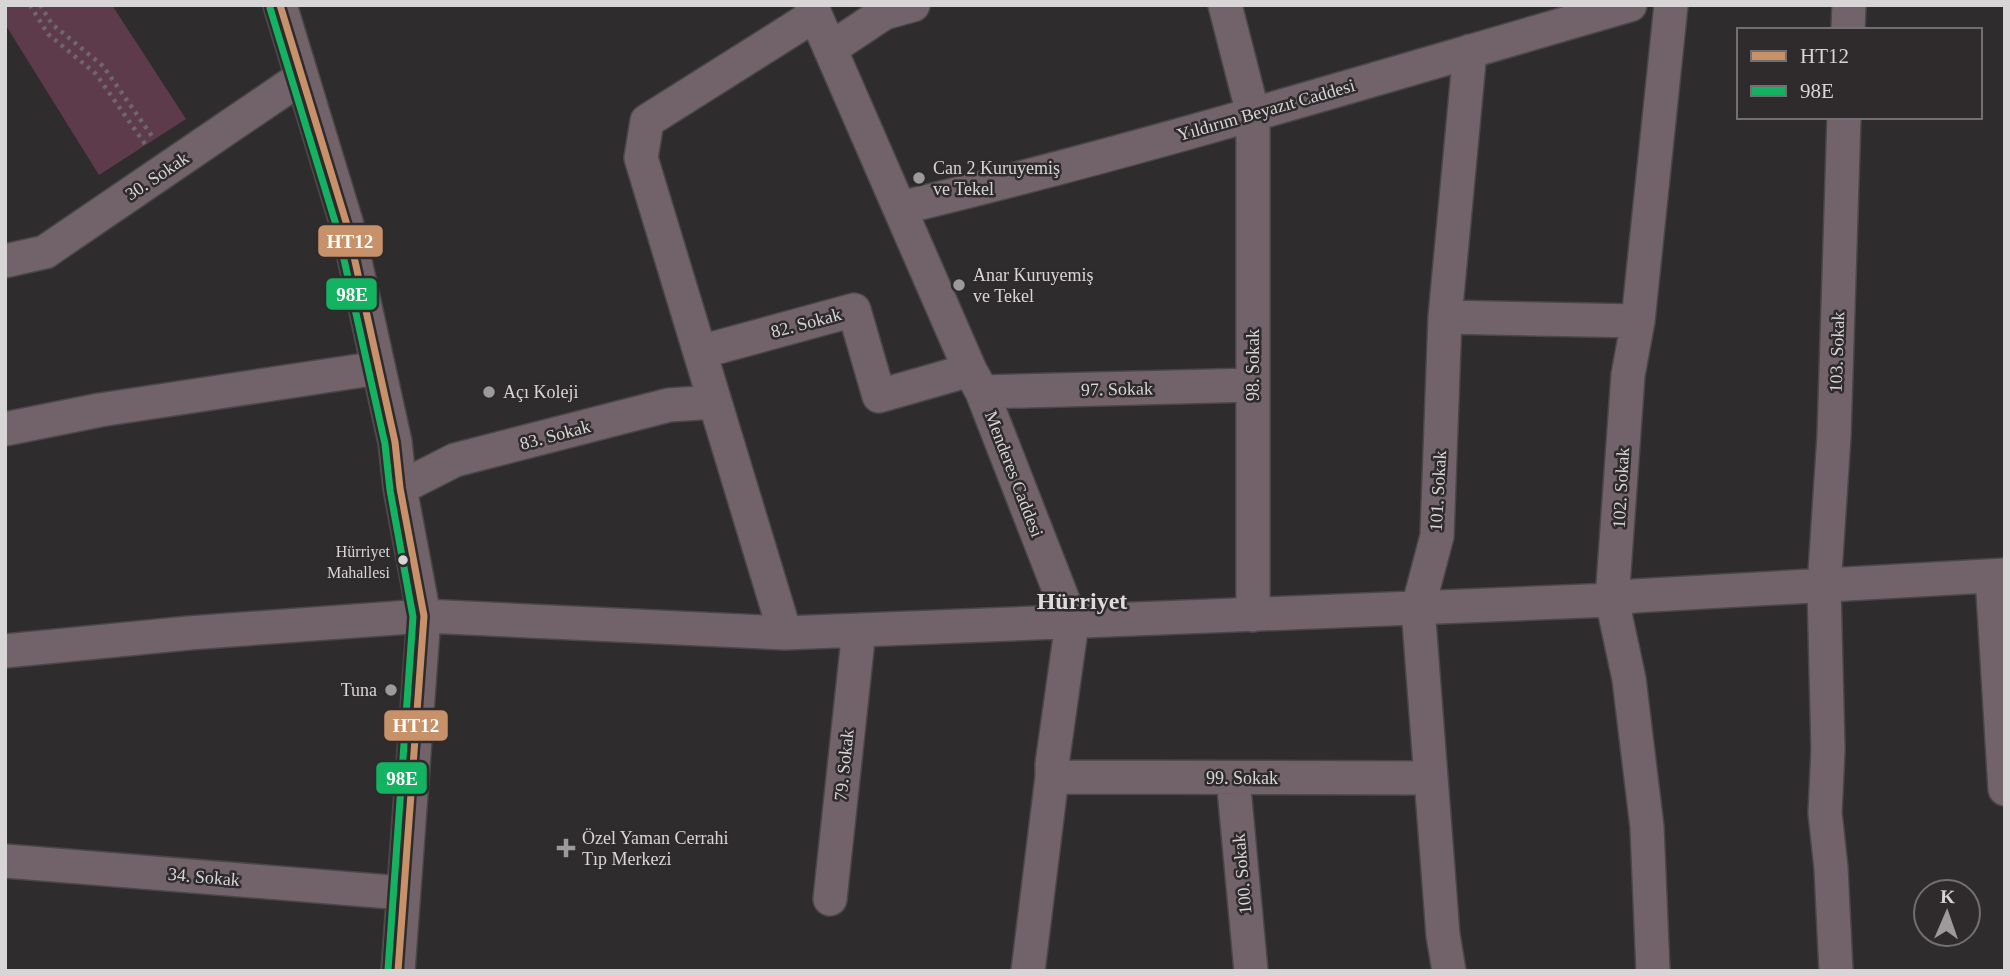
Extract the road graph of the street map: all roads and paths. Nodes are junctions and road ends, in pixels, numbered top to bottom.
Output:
1 (30, 5) edge
2 (40, 5) edge
3 (280, 5) edge
4 (913, 5) edge
5 (1225, 5) edge
6 (1630, 5) edge
7 (1671, 5) edge
8 (1849, 5) edge
9 (813, 10) edge
10 (1848, 28) edge
11 (830, 49) junction
12 (1470, 51) junction
13 (302, 77) junction
14 (1253, 114) junction
15 (1844, 119) edge
16 (168, 168) junction
17 (900, 208) junction
18 (5, 261) edge
19 (1445, 317) junction
20 (1639, 321) junction
21 (700, 352) junction
22 (378, 368) junction
23 (976, 381) junction
24 (1252, 385) junction
25 (715, 402) junction
26 (5, 429) edge
27 (400, 488) junction
28 (1998, 575) edge
29 (1824, 587) junction
30 (1612, 600) junction
31 (1418, 608) junction
32 (1253, 615) junction
33 (424, 616) junction
34 (1072, 623) junction
35 (859, 630) junction
36 (785, 633) junction
37 (5, 651) edge
38 (1052, 777) junction
39 (1233, 778) junction
40 (1431, 778) junction
41 (2005, 789) edge
42 (5, 861) edge
43 (403, 893) junction
44 (830, 899) dead end
45 (398, 971) edge
46 (1028, 971) edge
47 (1251, 971) edge
48 (1448, 971) edge
49 (1653, 971) edge
50 (1836, 971) edge

1 - 16 path
2 - 16 path
3 - 13 street
4 - 11 street
5 - 14 street, 98. Sokak
6 - 12 street, Yıldırım Beyazıt Caddesi
7 - 20 street, 102. Sokak
8 - 10 street
9 - 11 street, Menderes Caddesi
9 - 21 street
11 - 17 street, Menderes Caddesi
12 - 14 street, Yıldırım Beyazıt Caddesi
12 - 19 street, 101. Sokak
13 - 16 street, 30. Sokak
13 - 22 street
14 - 17 street, Yıldırım Beyazıt Caddesi
14 - 24 street, 98. Sokak
15 - 29 street, 103. Sokak
16 - 18 street, 30. Sokak
17 - 23 street, Menderes Caddesi
19 - 20 street
19 - 31 street, 101. Sokak
20 - 30 street, 102. Sokak
21 - 23 street, 82. Sokak
21 - 25 street
22 - 26 street
22 - 27 street
23 - 24 street, 97. Sokak
23 - 34 street, Menderes Caddesi
24 - 32 street, 98. Sokak
25 - 27 street, 83. Sokak
25 - 36 street
27 - 33 street
28 - 29 street
28 - 41 street
29 - 30 street
29 - 50 street, 103. Sokak
30 - 31 street
30 - 49 street, 102. Sokak
31 - 32 street
31 - 40 street, 101. Sokak
32 - 34 street
33 - 36 street
33 - 37 street
33 - 43 street
34 - 35 street
34 - 38 street, Menderes Caddesi
35 - 36 street
35 - 44 street, 79. Sokak
38 - 39 street, 99. Sokak
38 - 46 street, Menderes Caddesi
39 - 40 street, 99. Sokak
39 - 47 street, 100. Sokak
40 - 48 street, 101. Sokak
42 - 43 street, 34. Sokak
43 - 45 street

